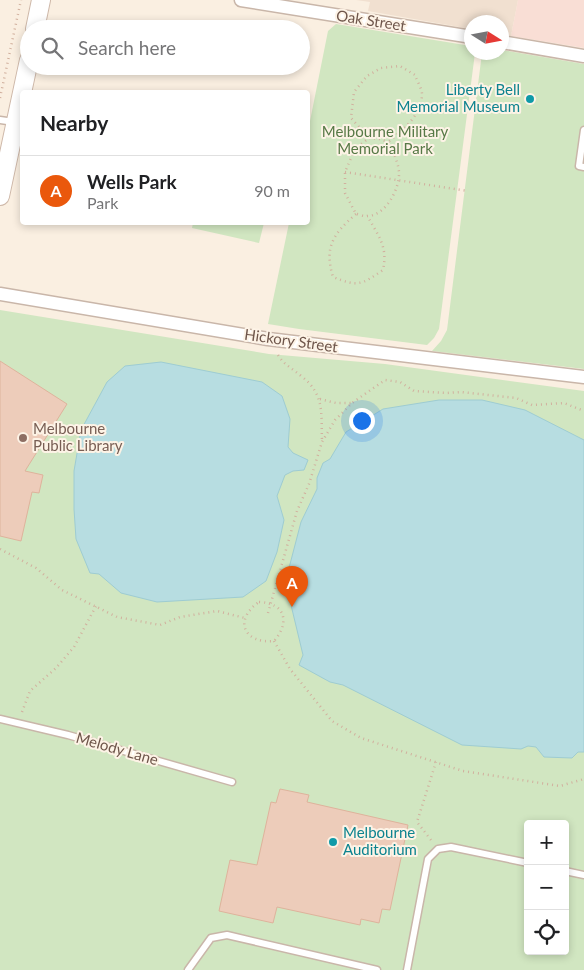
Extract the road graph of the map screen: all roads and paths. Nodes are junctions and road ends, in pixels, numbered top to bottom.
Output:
1 (21, 0) edge
2 (41, 0) edge
3 (241, 0) edge
4 (37, 20) edge
5 (464, 36) edge
6 (509, 43) edge
7 (584, 56) edge
8 (24, 75) edge
9 (0, 98) edge
10 (8, 121) edge
11 (584, 130) edge
12 (370, 138) junction
13 (388, 142) junction
14 (584, 167) edge
15 (345, 172) junction
16 (398, 180) junction
17 (468, 191) dead end
18 (0, 196) edge
19 (356, 214) junction
20 (368, 217) junction
21 (0, 294) edge
22 (268, 339) junction
23 (584, 378) edge
24 (320, 399) junction
25 (352, 402) junction
26 (584, 411) edge
27 (322, 442) junction
28 (0, 549) edge
29 (269, 603) junction
30 (96, 606) junction
31 (268, 613) dead end
32 (245, 618) junction
33 (274, 641) junction
34 (0, 719) edge
35 (18, 723) junction
36 (436, 762) junction
37 (584, 779) edge
38 (232, 782) dead end
39 (438, 849) junction
40 (524, 862) edge
41 (569, 872) edge
42 (584, 875) edge
43 (188, 970) edge
44 (377, 970) edge
45 (407, 970) edge

1 - 9 path
2 - 4 street
3 - 5 street, Oak Street
6 - 7 street
8 - 10 street
10 - 18 street
11 - 14 lane
12 - 13 path
12 - 13 path
12 - 15 path
13 - 16 path
15 - 16 path
15 - 19 path
16 - 17 path
16 - 20 path
19 - 20 path
19 - 20 path
21 - 22 street, Hickory Street
22 - 23 street, Hickory Street
22 - 24 path
24 - 25 path
24 - 27 path
25 - 26 path
25 - 27 path
27 - 29 path
28 - 30 path
29 - 31 path
29 - 32 path
29 - 33 path
30 - 32 path
30 - 35 path
32 - 33 path
33 - 36 path
34 - 35 lane, Melody Lane
35 - 38 lane, Melody Lane
36 - 37 path
36 - 39 path
39 - 40 lane
39 - 45 lane
41 - 42 lane
43 - 44 lane

